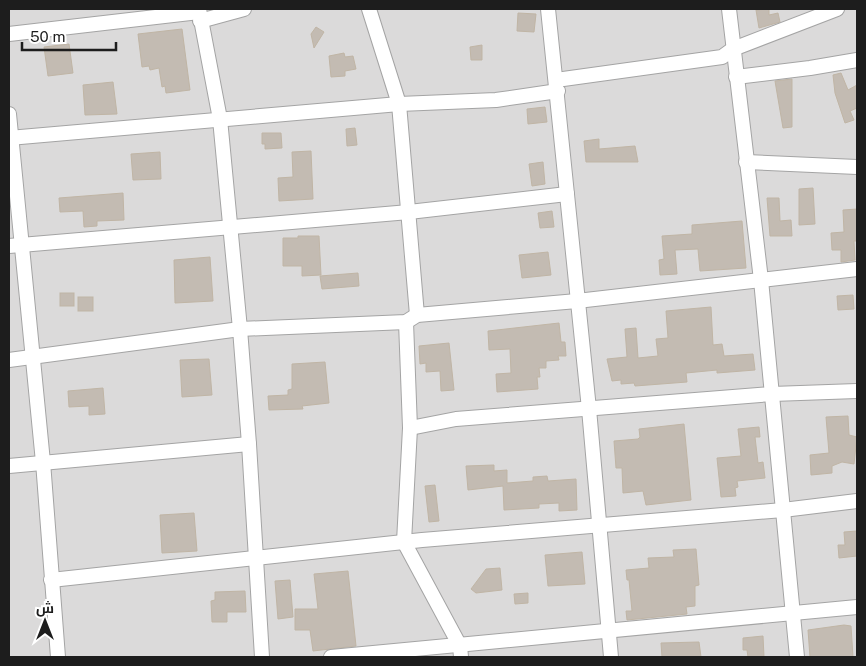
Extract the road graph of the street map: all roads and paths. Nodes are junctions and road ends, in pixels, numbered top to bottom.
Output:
1 (244, 9) edge
2 (369, 9) edge
3 (547, 9) edge
4 (729, 9) edge
5 (837, 9) edge
6 (199, 14) edge
7 (9, 34) edge
8 (733, 49) junction
9 (857, 60) edge
10 (736, 77) junction
11 (557, 85) junction
12 (399, 104) junction
13 (9, 114) edge
14 (220, 119) junction
15 (10, 138) edge
16 (746, 162) junction
17 (857, 167) edge
18 (567, 194) junction
19 (409, 212) junction
20 (229, 226) junction
21 (15, 245) edge
22 (857, 269) edge
23 (761, 280) junction
24 (577, 301) junction
25 (411, 319) junction
26 (240, 329) junction
27 (32, 358) junction
28 (9, 360) edge
29 (857, 391) edge
30 (772, 394) junction
31 (589, 409) junction
32 (410, 428) junction
33 (249, 444) junction
34 (43, 462) junction
35 (9, 466) edge
36 (857, 501) edge
37 (783, 510) junction
38 (600, 527) junction
39 (404, 542) junction
40 (256, 558) junction
41 (51, 580) junction
42 (857, 607) edge
43 (793, 612) junction
44 (610, 631) junction
45 (460, 652) edge
46 (58, 657) edge
47 (262, 657) edge
48 (331, 657) edge
49 (611, 657) edge
50 (797, 657) edge

1 - 6 street
2 - 12 street
3 - 11 street
4 - 8 street
5 - 8 street
6 - 7 street
6 - 14 street
8 - 10 street
8 - 11 street
9 - 10 street
10 - 16 street
11 - 12 street
11 - 18 street
12 - 14 street
12 - 19 street
13 - 15 street
14 - 15 street
14 - 20 street
15 - 21 street
16 - 17 street
16 - 23 street
18 - 19 street
18 - 24 street
19 - 20 street
19 - 25 street
20 - 21 street
20 - 26 street
21 - 27 street
22 - 23 street
23 - 24 street
23 - 30 street
24 - 25 street
24 - 31 street
25 - 26 street
25 - 32 street
26 - 27 street
26 - 33 street
27 - 28 street
27 - 34 street
29 - 30 street
30 - 31 street
30 - 37 street
31 - 32 street
31 - 38 street
32 - 39 street
33 - 34 street
33 - 40 street
34 - 35 street
34 - 41 street
36 - 37 street
37 - 38 street
37 - 43 street
38 - 39 street
38 - 44 street
39 - 40 street
39 - 45 street
40 - 41 street
40 - 47 street
41 - 46 street
42 - 43 street
43 - 44 street
43 - 50 street
44 - 45 street
44 - 49 street
45 - 48 street

